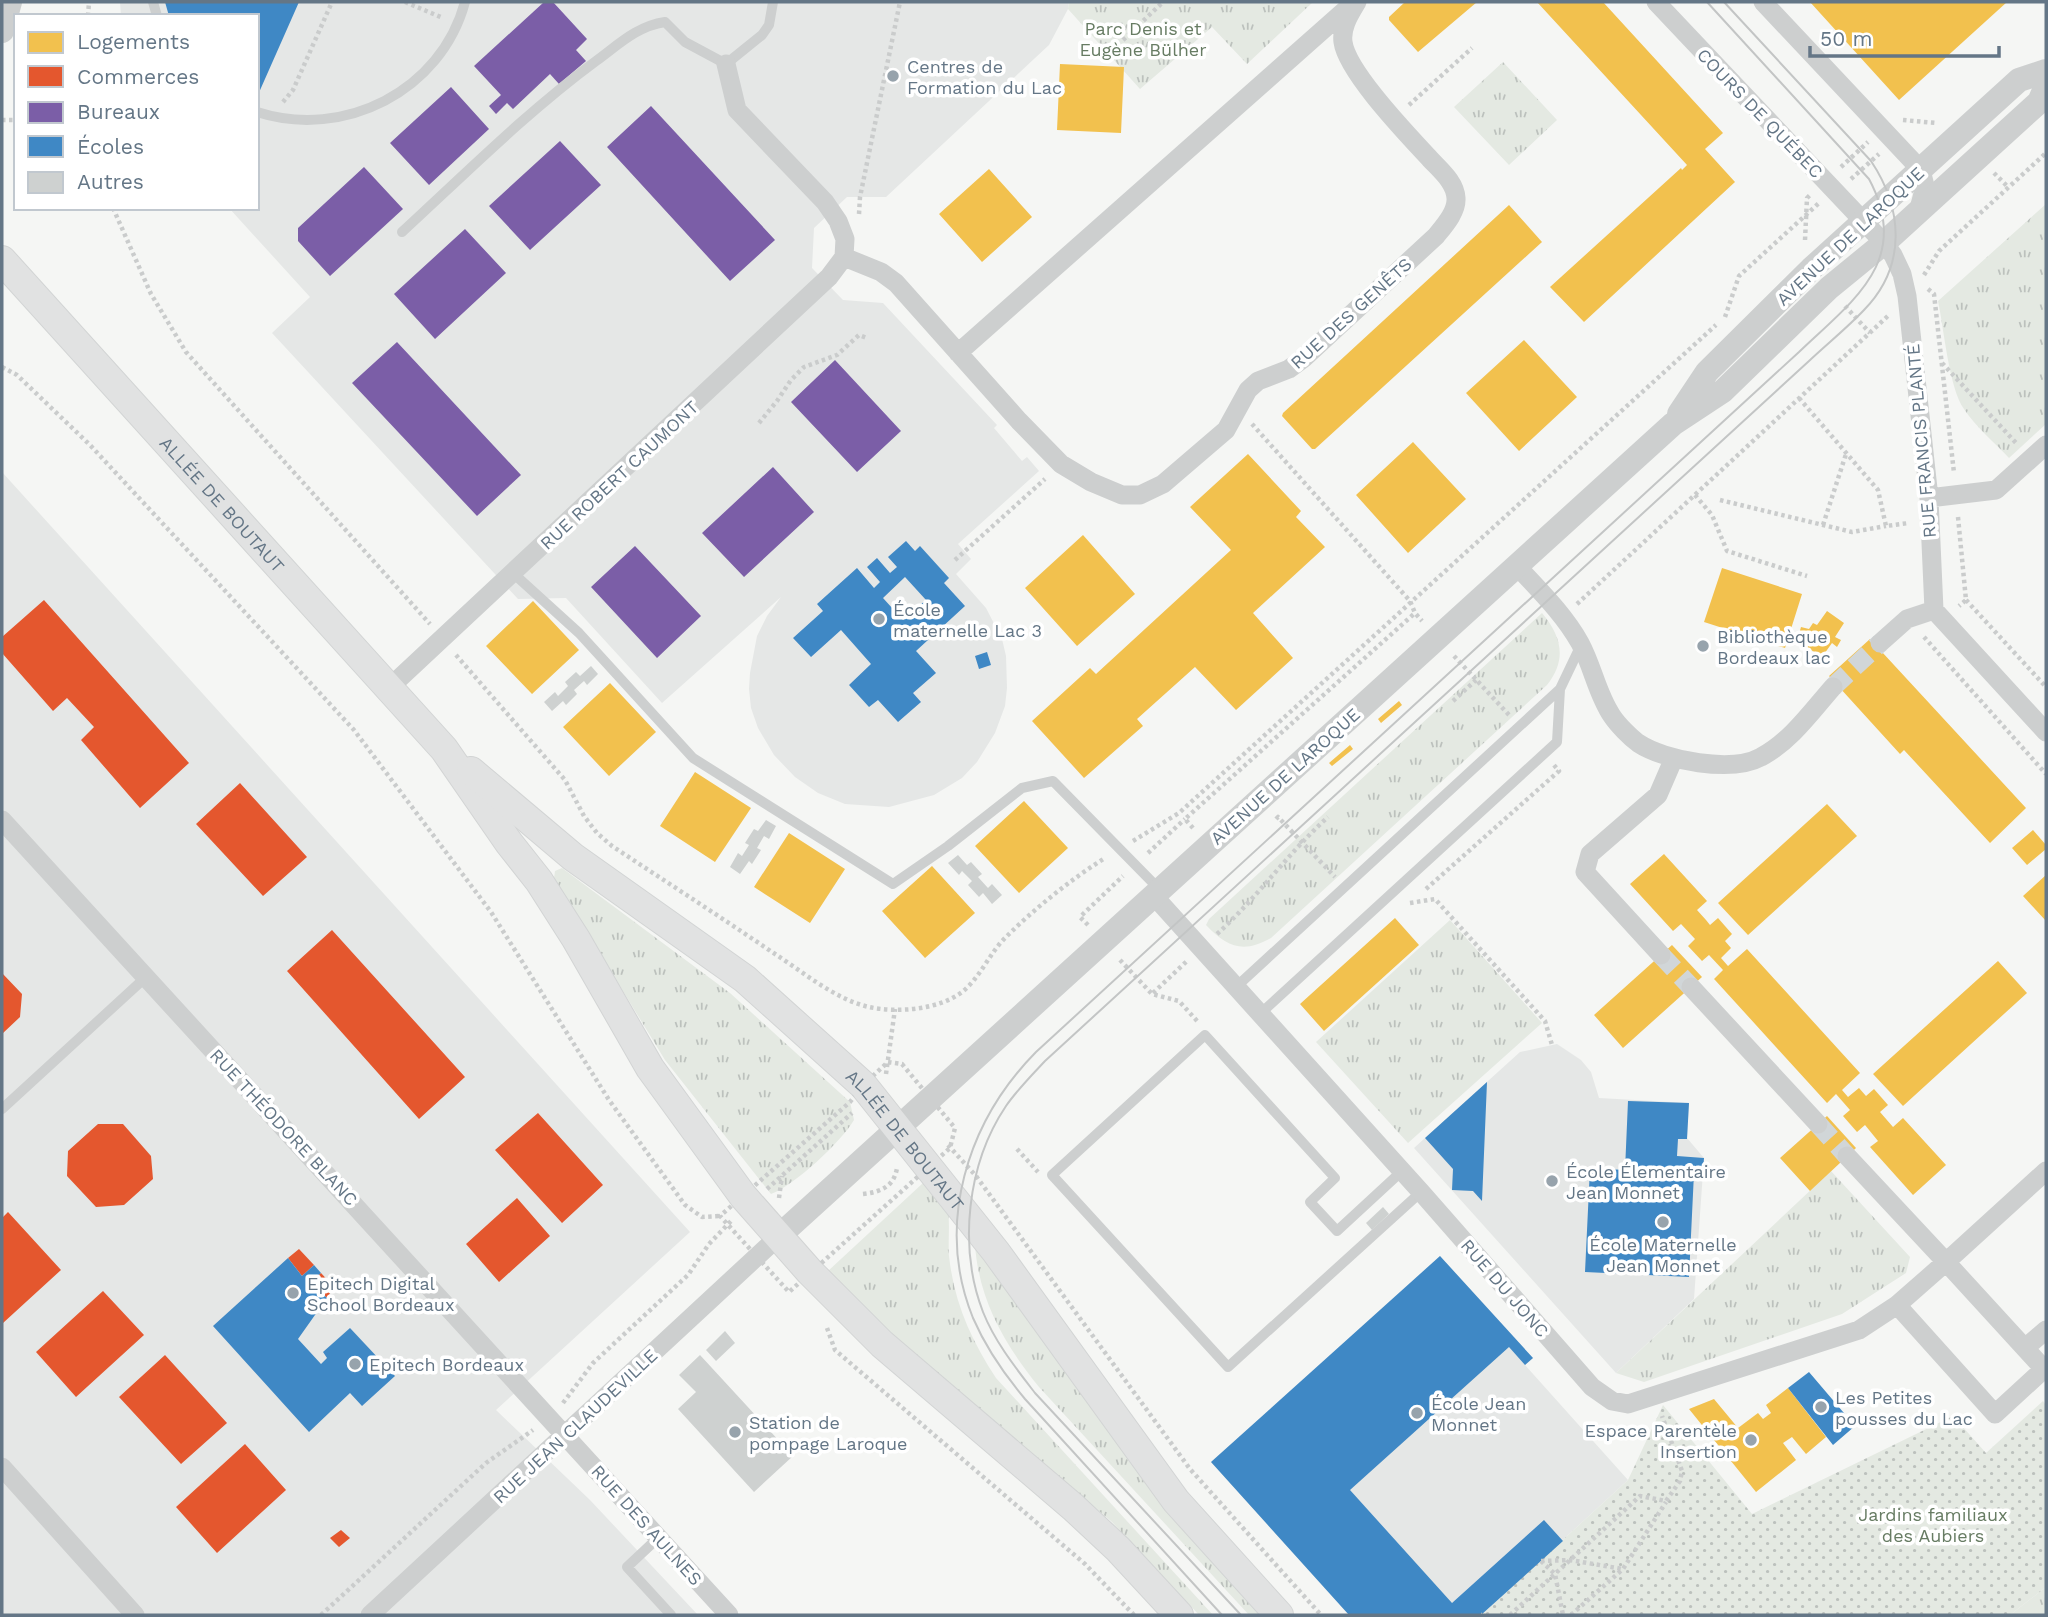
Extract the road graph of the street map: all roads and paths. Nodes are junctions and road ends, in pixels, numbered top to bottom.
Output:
1 (10, 2) edge
2 (331, 2) edge
3 (405, 2) edge
4 (465, 2) edge
5 (773, 2) edge
6 (900, 2) edge
7 (1163, 2) edge
8 (1356, 2) edge
9 (1656, 2) edge
10 (1763, 2) edge
11 (457, 24) junction
12 (2, 31) edge
13 (1123, 40) dead end
14 (1472, 48) dead end
15 (726, 64) junction
16 (2046, 71) edge
17 (2046, 86) edge
18 (259, 113) edge
19 (271, 117) junction
20 (1391, 117) junction
21 (1893, 141) junction
22 (2046, 152) edge
23 (1921, 170) junction
24 (1836, 193) junction
25 (1919, 209) junction
26 (114, 210) edge
27 (1864, 222) junction
28 (402, 232) dead end
29 (1884, 243) junction
30 (844, 248) junction
31 (2, 260) edge
32 (1907, 296) junction
33 (867, 338) dead end
34 (958, 353) junction
35 (1941, 362) junction
36 (2, 367) edge
37 (1798, 398) junction
38 (1237, 408) junction
39 (759, 423) dead end
40 (1672, 424) junction
41 (2046, 445) edge
42 (1846, 453) junction
43 (2031, 459) junction
44 (1062, 465) junction
45 (1695, 495) junction
46 (1956, 495) junction
47 (1929, 498) junction
48 (1720, 499) dead end
49 (1929, 521) junction
50 (1823, 524) junction
51 (1886, 526) junction
52 (955, 559) dead end
53 (1516, 565) junction
54 (514, 574) junction
55 (1807, 576) dead end
56 (1966, 600) junction
57 (1410, 601) junction
58 (1939, 615) junction
59 (1563, 617) junction
60 (442, 638) junction
61 (1438, 638) junction
62 (1880, 643) tunnel mouth
63 (1581, 645) junction
64 (1476, 680) junction
65 (1833, 687) tunnel mouth
66 (2046, 687) edge
67 (389, 688) junction
68 (1560, 689) junction
69 (1453, 701) dead end
70 (1519, 727) junction
71 (2046, 732) edge
72 (444, 749) junction
73 (1544, 754) junction
74 (1674, 758) junction
75 (1559, 771) dead end
76 (2046, 774) edge
77 (1328, 817) dead end
78 (2, 820) edge
79 (1120, 849) junction
80 (1157, 893) junction
81 (1410, 903) dead end
82 (1201, 948) junction
83 (1661, 955) tunnel mouth
84 (146, 977) junction
85 (1236, 987) junction
86 (1691, 987) tunnel mouth
87 (895, 1009) junction
88 (1260, 1013) junction
89 (1205, 1035) junction
90 (1552, 1045) dead end
91 (871, 1095) junction
92 (2, 1109) edge
93 (1818, 1124) tunnel mouth
94 (898, 1128) junction
95 (1017, 1149) dead end
96 (1847, 1156) tunnel mouth
97 (1402, 1171) junction
98 (2046, 1171) edge
99 (1052, 1174) junction
100 (782, 1175) dead end
101 (1421, 1192) junction
102 (720, 1216) dead end
103 (779, 1236) junction
104 (1945, 1262) junction
105 (1897, 1305) junction
106 (2046, 1330) edge
107 (2025, 1348) junction
108 (1655, 1395) junction
109 (565, 1435) junction
110 (2, 1467) edge
111 (1666, 1501) junction
112 (659, 1538) junction
113 (1570, 1560) junction
114 (1623, 1569) junction
115 (1555, 1574) junction
116 (135, 1615) edge
117 (370, 1615) edge
118 (671, 1615) edge
119 (729, 1615) edge
120 (1180, 1615) edge
121 (1279, 1615) edge
122 (1510, 1615) edge
123 (1563, 1615) edge
124 (1571, 1615) edge

1 - 12 street
2 - 19 path
3 - 11 path
4 - 11 lane
5 - 15 lane
6 - 30 path
7 - 13 path
8 - 20 street, RUE DES GENÊTS
8 - 34 street, RUE DES GENÊTS
9 - 24 street, COURS DE QUÉBEC
10 - 21 street
11 - 19 lane
14 - 20 path
15 - 28 lane
15 - 30 street
16 - 23 street, AVENUE DE LAROQUE
17 - 25 street, AVENUE DE LAROQUE
18 - 19 lane
20 - 38 street, RUE DES GENÊTS
21 - 23 street
21 - 24 path
22 - 35 path
23 - 25 street
23 - 27 street, AVENUE DE LAROQUE
24 - 27 street, COURS DE QUÉBEC
24 - 57 path
25 - 29 street, AVENUE DE LAROQUE
26 - 60 path
27 - 29 street, RUE FRANCIS PLANTÉ
27 - 40 street, AVENUE DE LAROQUE
29 - 32 street, RUE FRANCIS PLANTÉ
29 - 40 street, AVENUE DE LAROQUE
30 - 34 street, RUE DES GENÊTS
30 - 54 street, RUE ROBERT CAUMONT
31 - 67 main road, ALLÉE DE BOUTAUT
32 - 37 path
32 - 47 street, RUE FRANCIS PLANTÉ
33 - 39 path
34 - 44 street, RUE DES GENÊTS
35 - 43 path
35 - 46 path
36 - 102 path
37 - 42 path
37 - 45 path
38 - 44 street, RUE DES GENÊTS
38 - 57 path
40 - 53 street, AVENUE DE LAROQUE
41 - 43 street
42 - 50 path
42 - 51 path
43 - 46 street
44 - 52 path
45 - 55 path
45 - 59 path
46 - 47 street
46 - 56 path
47 - 49 street, RUE FRANCIS PLANTÉ
48 - 50 path
49 - 51 path
49 - 58 street, RUE FRANCIS PLANTÉ
50 - 51 path
53 - 59 street
53 - 61 street, AVENUE DE LAROQUE
54 - 60 street, RUE ROBERT CAUMONT
54 - 79 lane
56 - 58 path
56 - 66 path
57 - 61 path
57 - 79 path
58 - 62 street
58 - 71 street
58 - 76 path
59 - 63 street
60 - 67 street, RUE ROBERT CAUMONT
60 - 87 path
61 - 64 path
61 - 80 street, AVENUE DE LAROQUE
63 - 68 lane
63 - 74 street
64 - 69 path
64 - 70 path
65 - 74 street
67 - 72 main road, ALLÉE DE BOUTAUT
68 - 70 lane
68 - 73 lane
70 - 85 lane
72 - 91 main road, ALLÉE DE BOUTAUT
72 - 103 main road, ALLÉE DE BOUTAUT
73 - 75 path
73 - 88 lane
74 - 83 street
77 - 82 path
78 - 84 street, RUE THÉODORE BLANC
79 - 80 lane
79 - 87 path
80 - 82 street, RUE DU JONC
80 - 94 street, AVENUE DE LAROQUE
81 - 90 path
82 - 85 street, RUE DU JONC
82 - 89 path
84 - 92 lane
84 - 109 street, RUE THÉODORE BLANC
85 - 88 street, RUE DU JONC
86 - 93 street
87 - 91 path
88 - 97 street, RUE DU JONC
89 - 97 lane
89 - 99 lane
91 - 94 main road, ALLÉE DE BOUTAUT
91 - 100 path
94 - 103 street, AVENUE DE LAROQUE
94 - 121 main road, ALLÉE DE BOUTAUT
95 - 99 path
96 - 104 street
97 - 101 street, RUE DU JONC
98 - 104 street, RUE DU JONC
99 - 101 lane
101 - 108 street, RUE DU JONC
103 - 109 street, RUE JEAN CLAUDEVILLE
103 - 120 main road, ALLÉE DE BOUTAUT
104 - 105 street, RUE DU JONC
104 - 107 street
105 - 107 street
105 - 108 street, RUE DU JONC
106 - 107 street
108 - 111 path
109 - 112 street, RUE DES AULNES
109 - 117 street, RUE JEAN CLAUDEVILLE
110 - 116 street
111 - 113 path
111 - 114 path
112 - 118 lane
112 - 119 street, RUE DES AULNES
113 - 114 path
113 - 115 path
113 - 115 path
114 - 124 path
115 - 122 path
115 - 123 path

